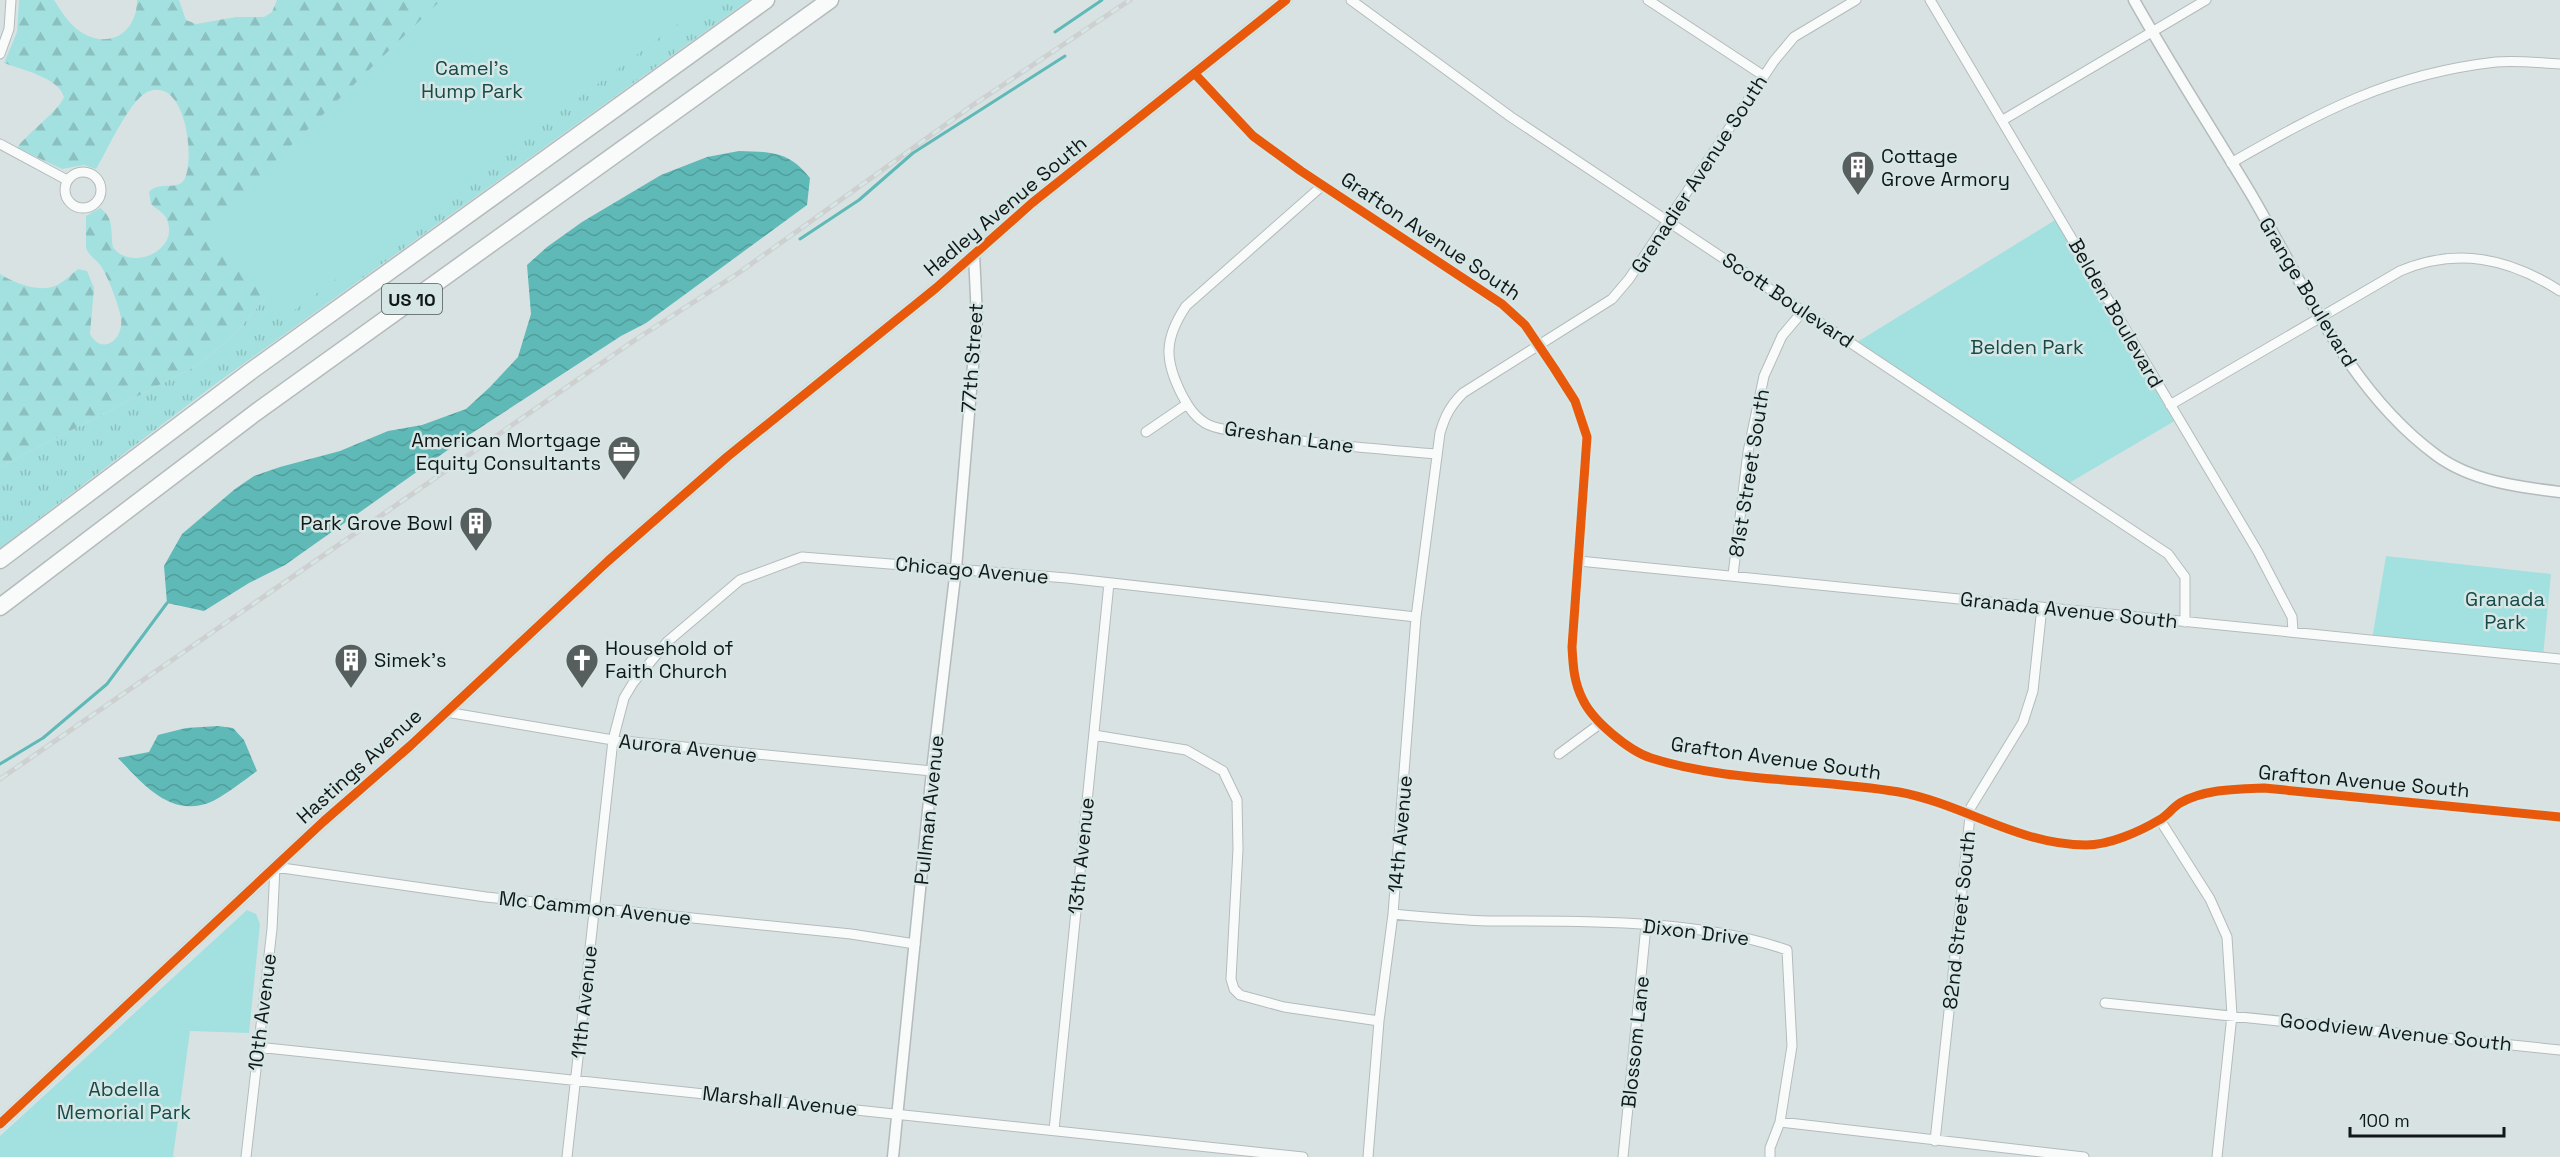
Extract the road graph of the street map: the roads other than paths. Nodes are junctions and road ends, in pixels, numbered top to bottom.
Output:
1 (11, 0) edge
2 (766, 0) edge
3 (830, 0) edge
4 (1286, 0) edge
5 (1351, 0) edge
6 (1648, 0) edge
7 (1856, 0) edge
8 (1930, 0) edge
9 (2134, 0) edge
10 (2206, 0) edge
11 (2152, 32) junction
12 (0, 54) edge
13 (2560, 64) edge
14 (1195, 74) junction
15 (1764, 76) junction
16 (2003, 120) junction
17 (0, 144) edge
18 (2231, 163) junction
19 (67, 180) junction
20 (1323, 185) junction
21 (1668, 220) junction
22 (974, 254) junction
23 (2560, 291) edge
24 (1803, 310) junction
25 (2321, 318) junction
26 (1540, 346) junction
27 (1187, 404) junction
28 (2170, 405) junction
29 (1146, 432) dead end
30 (748, 440) joint
31 (1437, 454) junction
32 (963, 463) joint
33 (2560, 492) edge
34 (0, 560) edge
35 (1579, 561) junction
36 (956, 568) junction
37 (1733, 575) junction
38 (1110, 583) junction
39 (0, 607) edge
40 (2042, 607) junction
41 (1416, 616) junction
42 (2185, 622) junction
43 (2293, 631) junction
44 (2560, 658) edge
45 (446, 712) junction
46 (1601, 723) junction
47 (1094, 735) junction
48 (613, 740) junction
49 (1559, 754) dead end
50 (932, 771) junction
51 (1970, 813) junction
52 (2560, 818) edge
53 (2160, 820) junction
54 (275, 867) junction
55 (595, 908) junction
56 (1393, 914) junction
57 (1646, 926) junction
58 (915, 944) junction
59 (2105, 1003) dead end
60 (2232, 1015) junction
61 (1379, 1021) junction
62 (257, 1047) junction
63 (2560, 1050) edge
64 (576, 1081) junction
65 (898, 1113) junction
66 (1780, 1122) junction
67 (0, 1124) edge
68 (1054, 1130) junction
69 (1935, 1141) junction
70 (246, 1157) edge
71 (567, 1157) edge
72 (893, 1157) edge
73 (1303, 1157) edge
74 (1368, 1157) edge
75 (1623, 1157) edge
76 (1770, 1157) edge
77 (2084, 1157) edge
78 (2217, 1157) edge

1 - 12 street
2 - 34 highway, US 10
3 - 39 highway, US 10
4 - 14 street, Hadley Avenue South
5 - 21 street, Scott Boulevard
6 - 15 street
7 - 15 street, Grenadier Avenue South
8 - 16 street, Belden Boulevard
9 - 11 street, Grange Boulevard
10 - 11 street
11 - 16 street
11 - 18 street, Grange Boulevard
13 - 18 street
14 - 20 street, Grafton Avenue South
14 - 22 street, Hadley Avenue South
15 - 21 street, Grenadier Avenue South
16 - 28 street, Belden Boulevard
17 - 19 street
18 - 25 street, Grange Boulevard
19 - 19 street
20 - 26 street, Grafton Avenue South
20 - 27 street, Greshan Lane
21 - 24 street, Scott Boulevard
21 - 26 street, Grenadier Avenue South
22 - 30 street, Hadley Avenue South
22 - 32 street, 77th Street
23 - 25 street
24 - 37 street, 81st Street South
24 - 42 street, Scott Boulevard
25 - 28 street
25 - 33 street, Grange Boulevard
26 - 31 street, Grenadier Avenue South
26 - 35 street, Grafton Avenue South
27 - 29 street
27 - 31 street, Greshan Lane
28 - 43 street, Belden Boulevard
30 - 45 street, Hastings Avenue
31 - 41 street, 14th Avenue
32 - 36 street, Pullman Avenue
35 - 37 street, Granada Avenue South
35 - 46 street, Grafton Avenue South
36 - 38 street, Chicago Avenue
36 - 48 street, Chicago Avenue
36 - 50 street, Pullman Avenue
37 - 40 street, Granada Avenue South
38 - 41 street, Chicago Avenue
38 - 47 street, 13th Avenue
40 - 42 street, Granada Avenue South
40 - 51 street, 82nd Street South
41 - 56 street, 14th Avenue
42 - 43 street, Granada Avenue South
43 - 44 street, Granada Avenue South
45 - 48 street, Aurora Avenue
45 - 54 street, Hastings Avenue
46 - 49 street
46 - 51 street, Grafton Avenue South
47 - 61 street
47 - 68 street, 13th Avenue
48 - 50 street, Aurora Avenue
48 - 55 street, 11th Avenue
50 - 58 street, Pullman Avenue
51 - 53 street, Grafton Avenue South
51 - 69 street, 82nd Street South
52 - 53 street, Grafton Avenue South
53 - 60 street
54 - 55 street, Mc Cammon Avenue
54 - 62 street, 10th Avenue
54 - 67 street, Hastings Avenue
55 - 58 street, Mc Cammon Avenue
55 - 64 street, 11th Avenue
56 - 57 street, Dixon Drive
56 - 61 street, 14th Avenue
57 - 66 street, Dixon Drive
57 - 75 street, Blossom Lane
58 - 65 street, Pullman Avenue
59 - 60 street, Goodview Avenue South
60 - 63 street, Goodview Avenue South
60 - 78 street
61 - 74 street, 14th Avenue
62 - 64 street, Marshall Avenue
62 - 70 street, 10th Avenue
64 - 65 street, Marshall Avenue
64 - 71 street, 11th Avenue
65 - 68 street, Marshall Avenue
65 - 72 street, Pullman Avenue
66 - 69 street
66 - 76 street, Dixon Drive
68 - 73 street, Marshall Avenue
69 - 77 street

